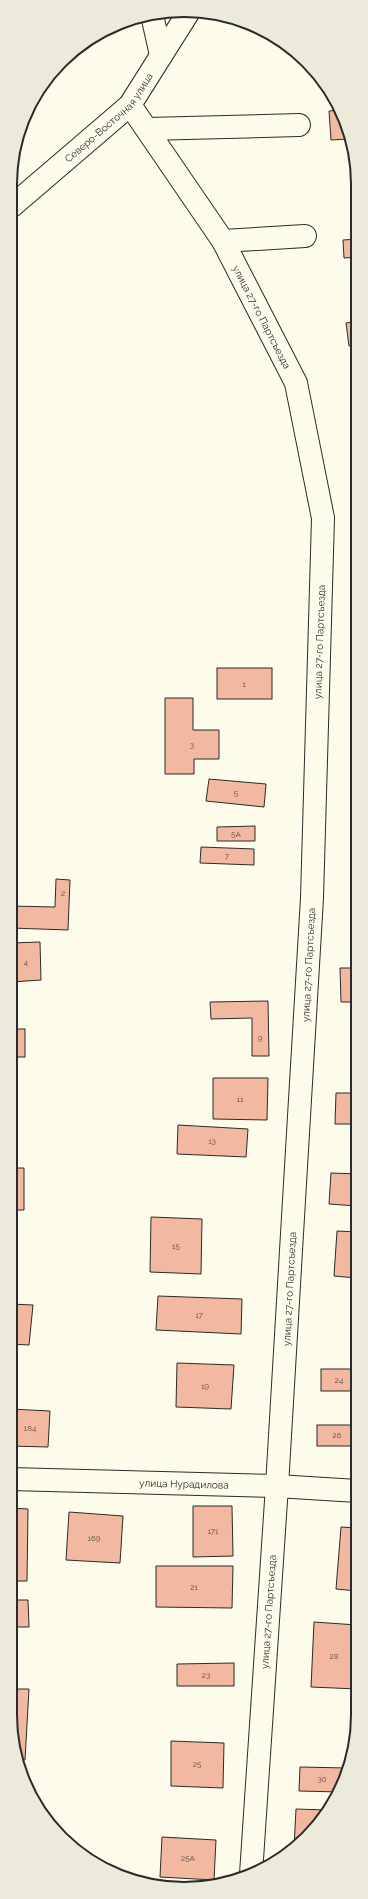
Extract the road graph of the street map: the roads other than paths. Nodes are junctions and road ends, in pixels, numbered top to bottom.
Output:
1 (186, 17) edge
2 (153, 20) edge
3 (162, 55) junction
4 (130, 105) junction
5 (298, 125) dead end
6 (147, 130) junction
7 (17, 202) edge
8 (305, 236) dead end
9 (223, 241) junction
10 (17, 1479) edge
11 (277, 1486) junction
12 (351, 1491) edge
13 (250, 1868) edge

1 - 3 street, Северо-Восточная улица
2 - 3 street
3 - 4 street, Северо-Восточная улица
4 - 6 street, улица 27-го Партсъезда
4 - 7 street, Северо-Восточная улица
5 - 6 street
6 - 9 street, улица 27-го Партсъезда
8 - 9 street
9 - 11 street, улица 27-го Партсъезда
10 - 11 street, улица Нурадилова
11 - 12 street, улица Нурадилова
11 - 13 street, улица 27-го Партсъезда

